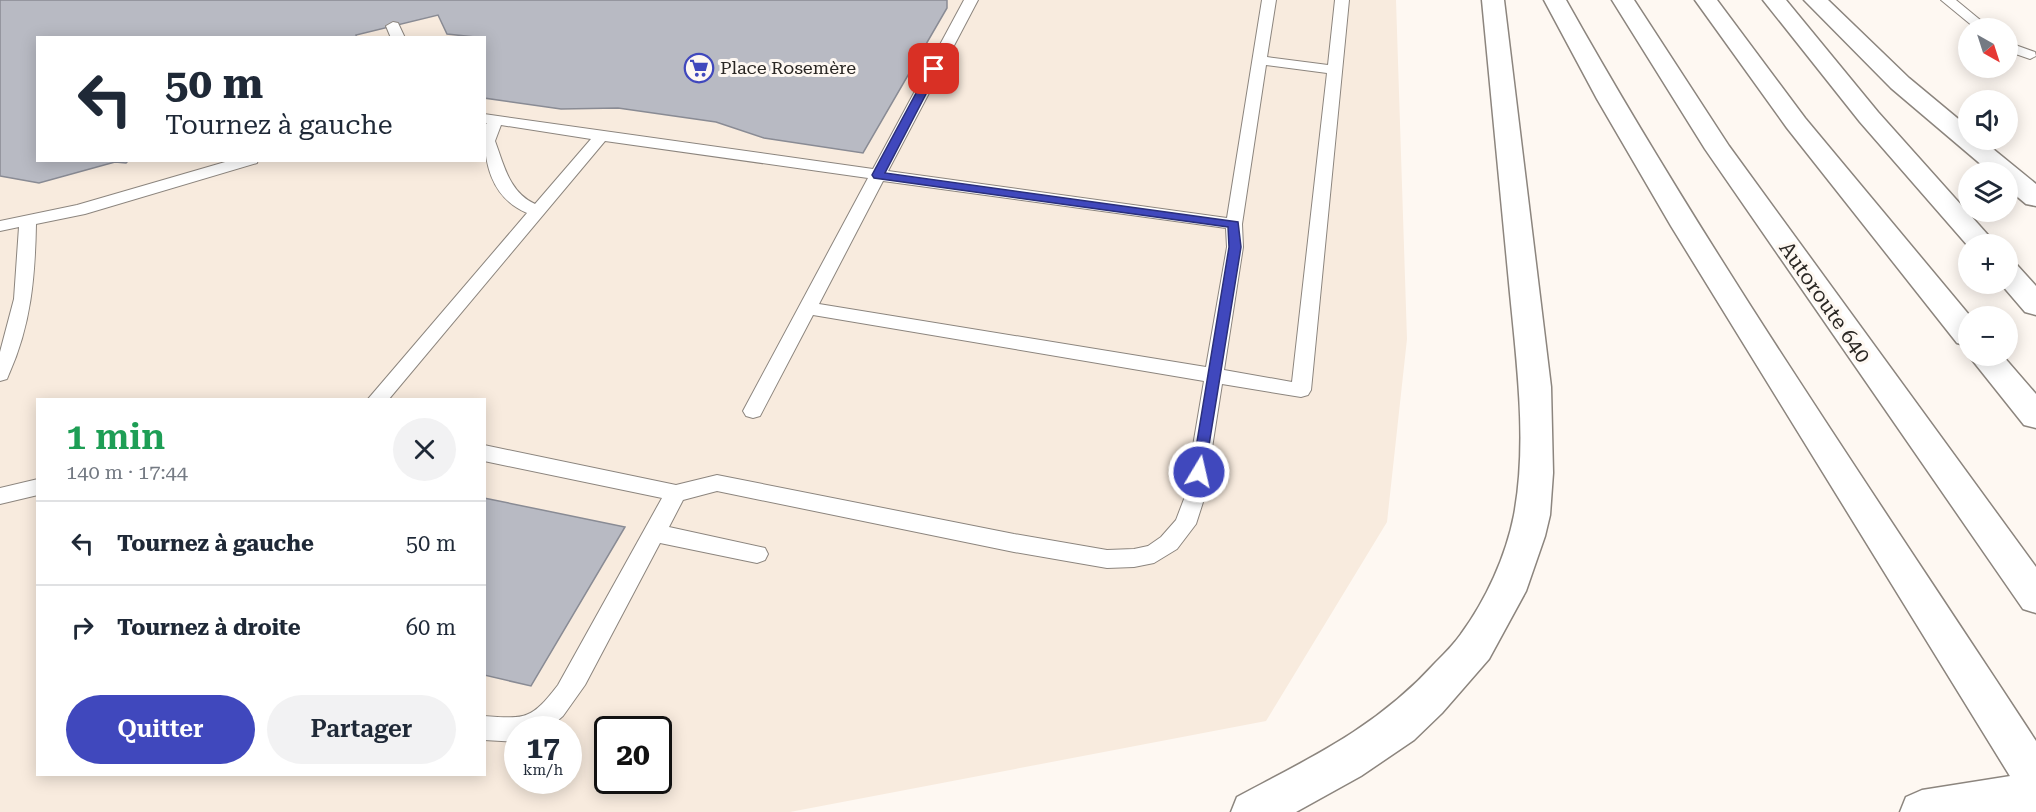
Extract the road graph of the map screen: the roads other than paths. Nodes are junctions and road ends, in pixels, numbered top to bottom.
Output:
1 (971, 0) edge
2 (1269, 0) edge
3 (1341, 0) edge
4 (1493, 0) edge
5 (1555, 0) edge
6 (1623, 0) edge
7 (1706, 0) edge
8 (1774, 0) edge
9 (1815, 0) edge
10 (1948, 0) edge
11 (1970, 18) edge
12 (2018, 50) edge
13 (2030, 55) dead end
14 (1260, 60) junction
15 (1334, 70) junction
16 (491, 119) edge
17 (601, 136) junction
18 (243, 162) edge
19 (1993, 162) edge
20 (878, 175) junction
21 (2018, 183) edge
22 (2036, 198) edge
23 (537, 211) junction
24 (28, 220) junction
25 (1234, 224) junction
26 (0, 226) edge
27 (1973, 234) edge
28 (2018, 285) edge
29 (2036, 305) edge
30 (808, 308) junction
31 (1958, 323) edge
32 (1994, 366) edge
33 (0, 374) edge
34 (1215, 377) junction
35 (379, 398) edge
36 (753, 411) dead end
37 (2036, 416) edge
38 (486, 453) edge
39 (36, 487) edge
40 (676, 493) junction
41 (0, 496) edge
42 (655, 533) junction
43 (757, 554) dead end
44 (2036, 597) edge
45 (547, 716) edge
46 (486, 728) edge
47 (504, 729) edge
48 (2036, 779) edge
49 (2036, 793) edge
50 (1253, 812) edge
51 (1922, 812) edge

1 - 20 lane
2 - 14 lane
3 - 15 lane
4 - 50 main road
5 - 48 main road
6 - 44 main road, Autoroute 640
7 - 31 main road
8 - 27 main road
9 - 19 main road
10 - 11 lane
12 - 13 lane
14 - 15 lane
14 - 25 lane
15 - 34 lane
16 - 17 lane
16 - 23 lane
17 - 20 lane
17 - 23 lane
18 - 24 lane
20 - 25 lane
20 - 30 lane
21 - 22 main road
23 - 35 lane
24 - 26 lane
24 - 33 lane
25 - 34 lane
28 - 29 main road
30 - 34 lane
30 - 36 lane
32 - 37 main road
34 - 40 lane
38 - 40 lane
39 - 41 lane
40 - 42 lane
42 - 43 lane
42 - 45 lane
46 - 47 lane
49 - 51 main road

